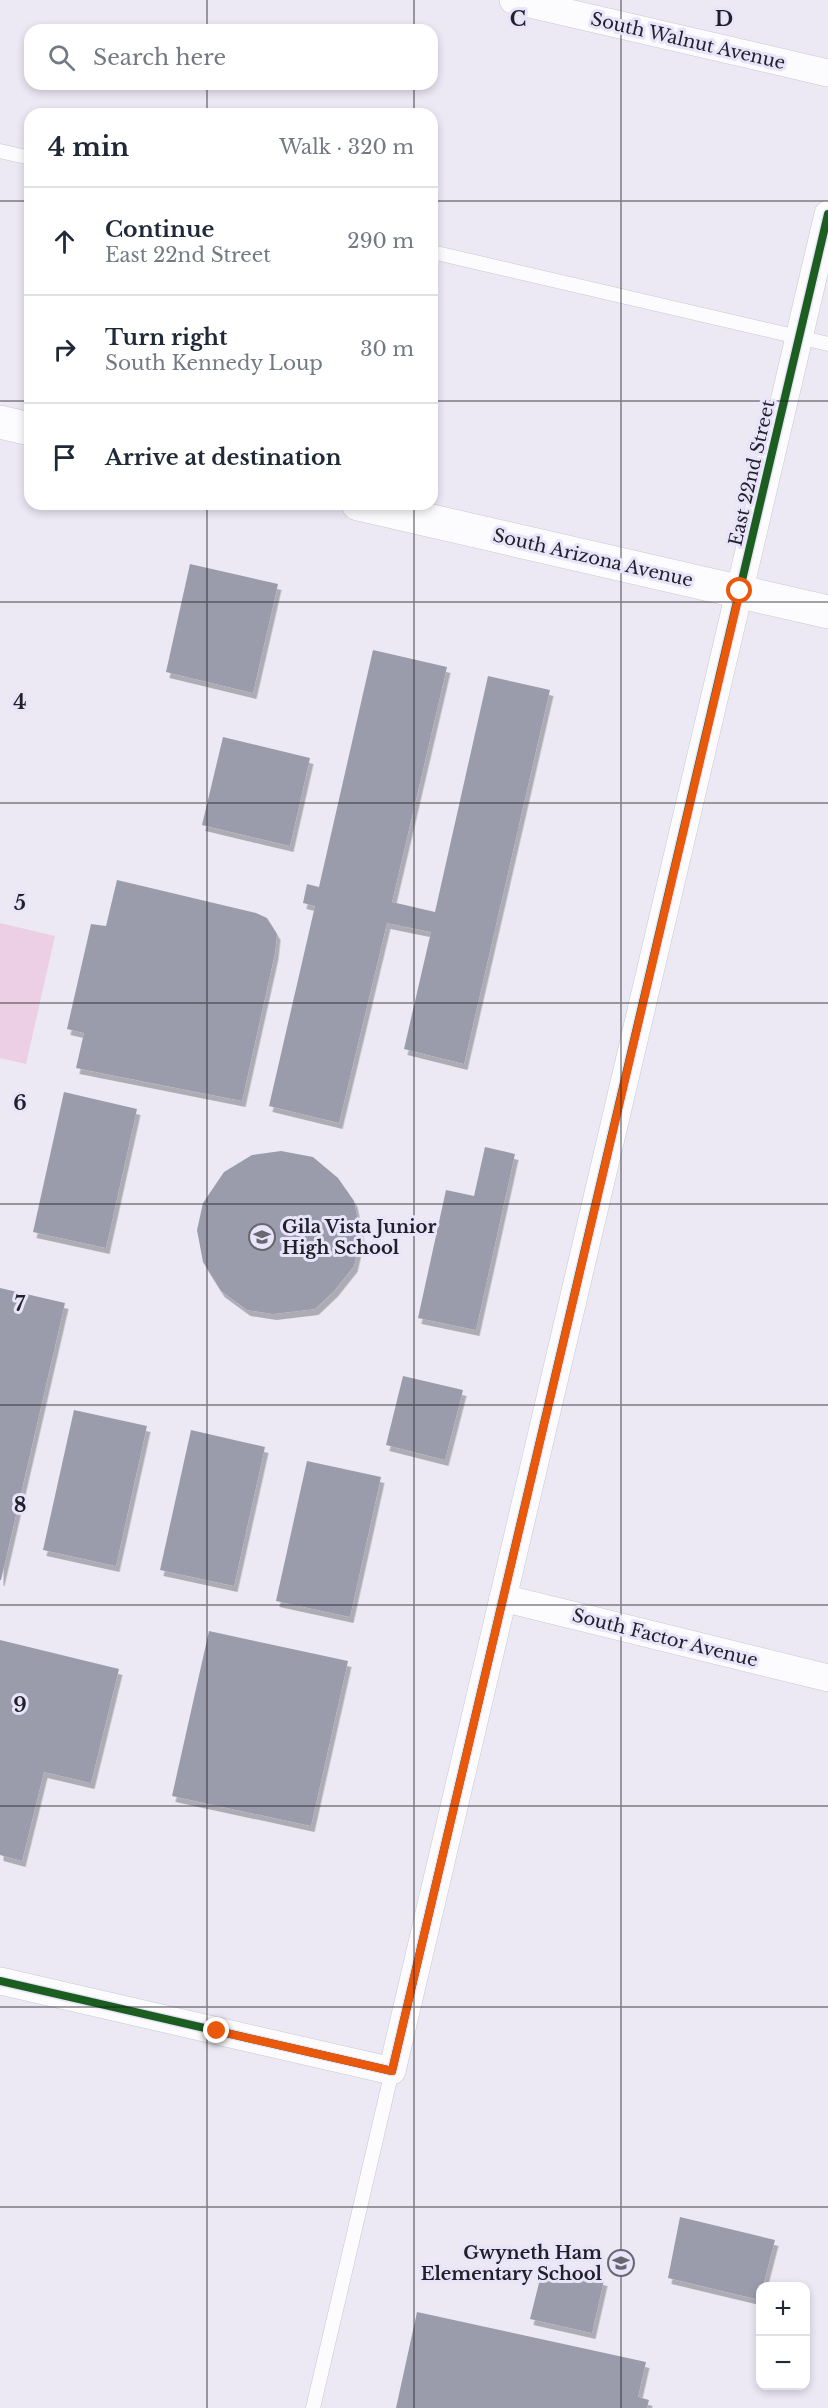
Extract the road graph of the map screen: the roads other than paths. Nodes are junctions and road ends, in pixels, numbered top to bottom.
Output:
1 (513, 0) edge
2 (828, 73) edge
3 (0, 151) edge
4 (24, 157) edge
5 (828, 214) edge
6 (438, 253) edge
7 (799, 337) junction
8 (828, 344) edge
9 (0, 422) edge
10 (24, 428) edge
11 (384, 510) edge
12 (740, 591) junction
13 (828, 612) edge
14 (503, 1598) junction
15 (828, 1678) edge
16 (0, 1981) edge
17 (392, 2071) junction
18 (313, 2408) edge

1 - 2 street, South Walnut Avenue
3 - 4 lane
5 - 7 street, East 22nd Street
6 - 7 lane
7 - 8 lane
7 - 12 street, East 22nd Street
9 - 10 street
11 - 12 street, South Arizona Avenue
12 - 13 street, South Arizona Avenue
12 - 14 street, East 22nd Street
14 - 15 street, South Factor Avenue
14 - 17 street, East 22nd Street
16 - 17 street
17 - 18 lane

